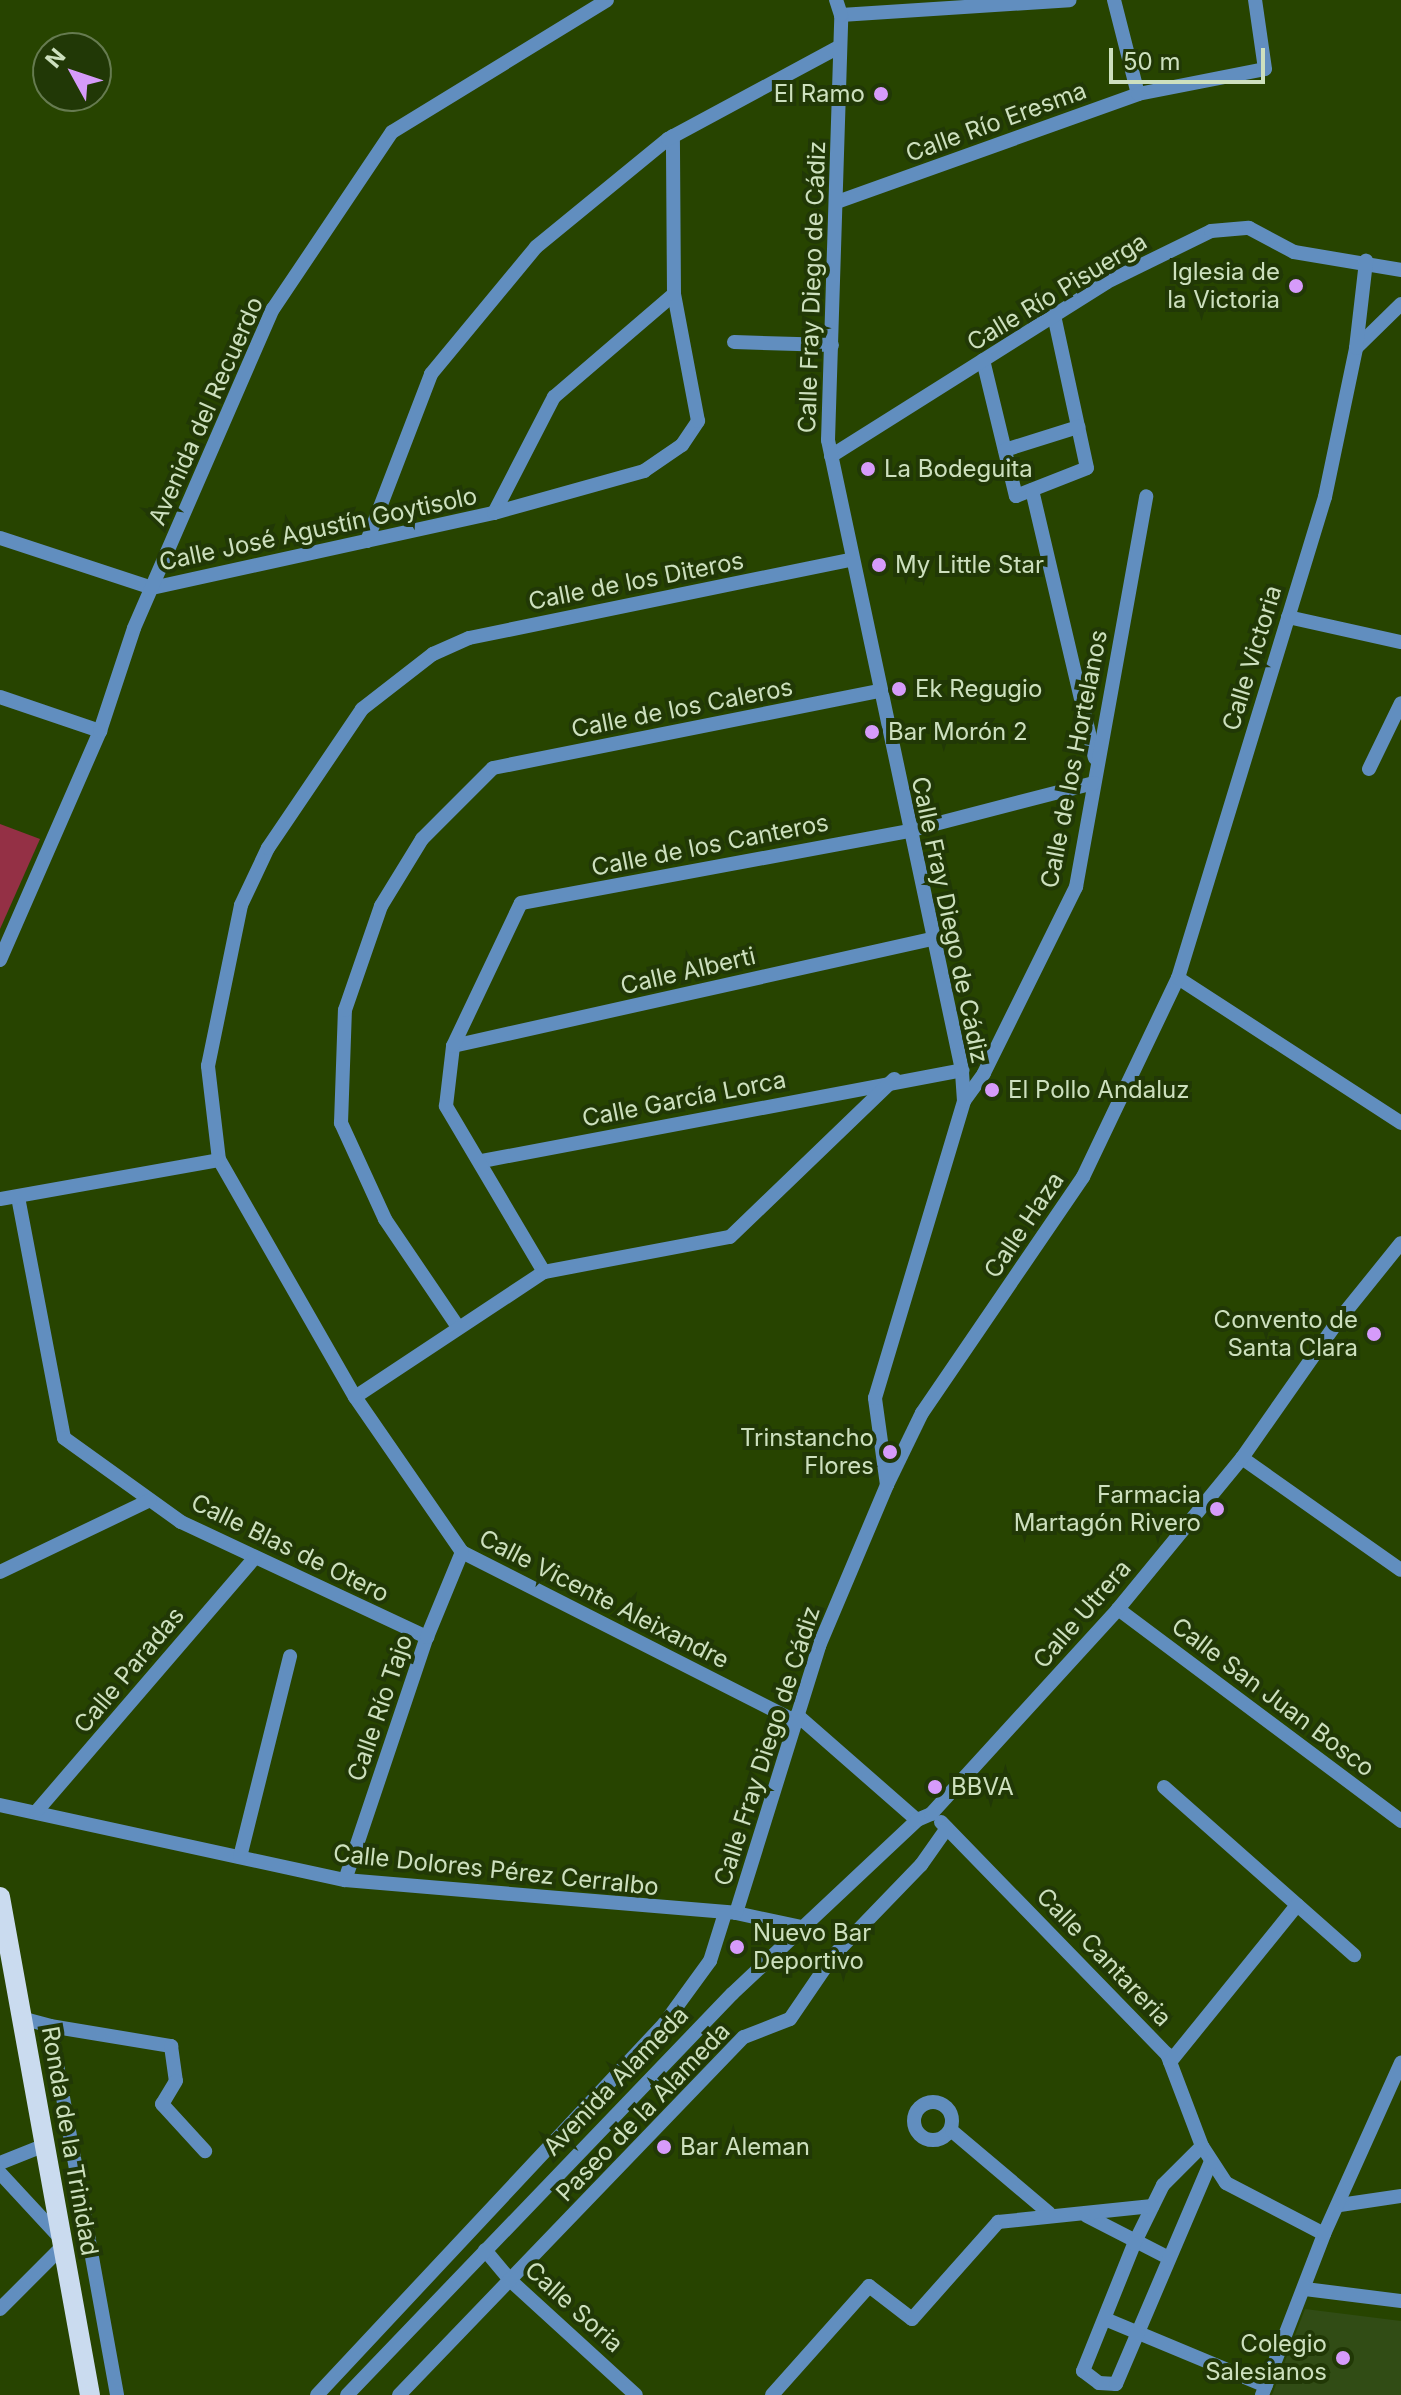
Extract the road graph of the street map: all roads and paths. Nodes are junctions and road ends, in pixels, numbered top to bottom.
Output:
1 (607, 0) edge
2 (836, 0) edge
3 (1070, 0) edge
4 (1114, 0) edge
5 (1255, 0) edge
6 (1005, 2) edge
7 (924, 5) edge
8 (841, 15) junction
9 (839, 47) junction
10 (1138, 94) junction
11 (673, 136) junction
12 (837, 202) junction
13 (1366, 261) junction
14 (1401, 270) edge
15 (674, 294) junction
16 (1401, 304) edge
17 (1054, 315) junction
18 (734, 342) dead end
19 (832, 345) junction
20 (1356, 348) junction
21 (983, 360) junction
22 (1078, 427) junction
23 (1005, 450) junction
24 (831, 456) junction
25 (1032, 490) junction
26 (1146, 496) dead end
27 (494, 513) junction
28 (0, 538) edge
29 (367, 541) junction
30 (850, 560) junction
31 (152, 588) junction
32 (1288, 617) junction
33 (1401, 642) edge
34 (879, 691) junction
35 (0, 697) edge
36 (1401, 703) edge
37 (100, 731) junction
38 (1097, 766) junction
39 (1369, 769) dead end
40 (1094, 783) junction
41 (908, 831) junction
42 (932, 939) junction
43 (0, 960) edge
44 (1178, 978) junction
45 (453, 1046) junction
46 (962, 1070) junction
47 (894, 1079) junction
48 (964, 1101) junction
49 (1401, 1123) edge
50 (219, 1160) junction
51 (482, 1161) junction
52 (18, 1197) junction
53 (0, 1199) edge
54 (1401, 1243) edge
55 (544, 1272) junction
56 (458, 1327) junction
57 (355, 1397) junction
58 (1242, 1458) junction
59 (887, 1485) junction
60 (150, 1500) junction
61 (462, 1552) junction
62 (255, 1557) junction
63 (1401, 1570) edge
64 (0, 1572) edge
65 (1118, 1609) junction
66 (427, 1637) junction
67 (290, 1656) dead end
68 (796, 1718) junction
69 (1164, 1787) dead end
70 (0, 1805) edge
71 (36, 1812) junction
72 (924, 1817) junction
73 (1401, 1821) edge
74 (947, 1828) junction
75 (240, 1857) junction
76 (345, 1880) junction
77 (0, 1897) edge
78 (1297, 1905) junction
79 (730, 1913) junction
80 (801, 1927) junction
81 (1354, 1955) dead end
82 (21, 2018) junction
83 (50, 2026) junction
84 (1170, 2062) junction
85 (1401, 2063) edge
86 (952, 2131) dead end
87 (45, 2145) junction
88 (1202, 2146) junction
89 (205, 2151) dead end
90 (1211, 2161) junction
91 (1, 2162) edge
92 (1401, 2196) edge
93 (1340, 2205) junction
94 (1152, 2206) junction
95 (1049, 2213) junction
96 (1087, 2216) junction
97 (1324, 2234) junction
98 (63, 2243) junction
99 (1134, 2244) junction
100 (485, 2250) junction
101 (1169, 2258) junction
102 (511, 2281) junction
103 (1305, 2289) junction
104 (1401, 2301) edge
105 (0, 2309) edge
106 (1105, 2319) junction
107 (1138, 2333) junction
108 (1097, 2389) edge
109 (1264, 2390) edge
110 (85, 2391) edge
111 (117, 2395) edge
112 (317, 2395) edge
113 (347, 2395) edge
114 (399, 2395) edge
115 (636, 2395) edge
116 (772, 2395) edge

1 - 31 street, Avenida del Recuerdo
2 - 8 street, Calle Fray Diego de Cádiz
3 - 6 street
4 - 10 street
5 - 10 street, Calle Río Eresma
6 - 7 street
7 - 8 street
8 - 9 street, Calle Fray Diego de Cádiz
9 - 11 street
9 - 12 street, Calle Fray Diego de Cádiz
10 - 12 street, Calle Río Eresma
11 - 15 street, Calle José Agustín Goytisolo
11 - 29 street
12 - 19 street, Calle Fray Diego de Cádiz
13 - 14 street, Calle Río Pisuerga
13 - 17 street, Calle Río Pisuerga
13 - 20 street, Calle Victoria
15 - 27 street, Calle José Agustín Goytisolo
15 - 27 street, Calle José Agustín Goytisolo
16 - 20 street
17 - 21 street, Calle Río Pisuerga
17 - 22 street
18 - 19 street
19 - 24 street, Calle Fray Diego de Cádiz
20 - 32 street, Calle Victoria
21 - 23 street
21 - 24 street, Calle Río Pisuerga
22 - 23 street
22 - 25 street
23 - 25 street
24 - 30 street, Calle Fray Diego de Cádiz
25 - 38 street
26 - 38 street, Calle de los Hortelanos
27 - 29 street, Calle José Agustín Goytisolo
28 - 31 street
29 - 31 street, Calle José Agustín Goytisolo
30 - 34 street, Calle Fray Diego de Cádiz
30 - 50 street, Calle de los Diteros
31 - 37 street, Avenida del Recuerdo
32 - 33 street
32 - 44 street, Calle Victoria
34 - 41 street, Calle Fray Diego de Cádiz
34 - 56 street, Calle de los Caleros
35 - 37 street
36 - 39 street
37 - 43 street, Avenida del Recuerdo
38 - 40 street, Calle de los Hortelanos
40 - 41 street, Calle de los Canteros
40 - 48 street, Calle de los Hortelanos
41 - 42 street, Calle Fray Diego de Cádiz
41 - 45 street, Calle de los Canteros
42 - 45 street, Calle Alberti
42 - 46 street, Calle Fray Diego de Cádiz
44 - 49 street
44 - 59 street, Calle Haza
45 - 51 street
46 - 47 street, Calle García Lorca
46 - 48 street, Calle Fray Diego de Cádiz
47 - 51 street, Calle García Lorca
47 - 55 street
48 - 59 street, Calle Fray Diego de Cádiz
50 - 52 street
50 - 57 street, Calle Vicente Aleixandre
51 - 55 street
52 - 53 street
52 - 60 street, Calle Blas de Otero
54 - 58 street, Calle Utrera
55 - 56 street
56 - 57 street
57 - 61 street, Calle Vicente Aleixandre
58 - 63 street
58 - 65 street, Calle Utrera
59 - 68 street, Calle Fray Diego de Cádiz
60 - 62 street, Calle Blas de Otero
60 - 64 street
61 - 66 street, Calle Río Tajo
61 - 68 street, Calle Vicente Aleixandre
62 - 66 street, Calle Blas de Otero
62 - 71 street, Calle Paradas
65 - 72 street, Calle Utrera
65 - 73 street, Calle San Juan Bosco
66 - 76 street, Calle Río Tajo
67 - 75 street
68 - 72 street, Calle Vicente Aleixandre
68 - 79 street, Calle Fray Diego de Cádiz
69 - 78 street
70 - 71 street, Calle Dolores Pérez Cerralbo
71 - 75 street, Calle Dolores Pérez Cerralbo
72 - 74 street, Calle Cantareria
72 - 80 street, Avenida Alameda
74 - 84 street, Calle Cantareria
74 - 102 street, Paseo de la Alameda
75 - 76 street, Calle Dolores Pérez Cerralbo
76 - 79 street, Calle Dolores Pérez Cerralbo
77 - 82 main road, Ronda de la Trinidad
78 - 81 street
78 - 84 street
79 - 80 street, Calle Dolores Pérez Cerralbo
79 - 112 street, Paseo de la Alameda
80 - 100 street, Avenida Alameda
82 - 83 street
82 - 87 main road, Ronda de la Trinidad
83 - 89 street
83 - 111 street
84 - 88 street, Calle Cantareria
85 - 93 street
86 - 95 street
87 - 91 street
87 - 98 main road, Ronda de la Trinidad
88 - 90 street, Calle Cantareria
88 - 94 street
90 - 97 street, Calle Cantareria
90 - 101 street
91 - 98 street
92 - 93 street
93 - 97 street
94 - 96 street
94 - 99 street
95 - 96 street
95 - 116 street
96 - 99 street
97 - 103 street
98 - 105 street
98 - 110 main road, Ronda de la Trinidad
99 - 101 street
99 - 106 street
100 - 102 street, Calle Soria
100 - 113 street, Avenida Alameda
101 - 107 street
102 - 114 street, Paseo de la Alameda
102 - 115 street, Calle Soria
103 - 104 street
103 - 109 street
106 - 107 street
106 - 108 street
107 - 108 street
107 - 109 street

